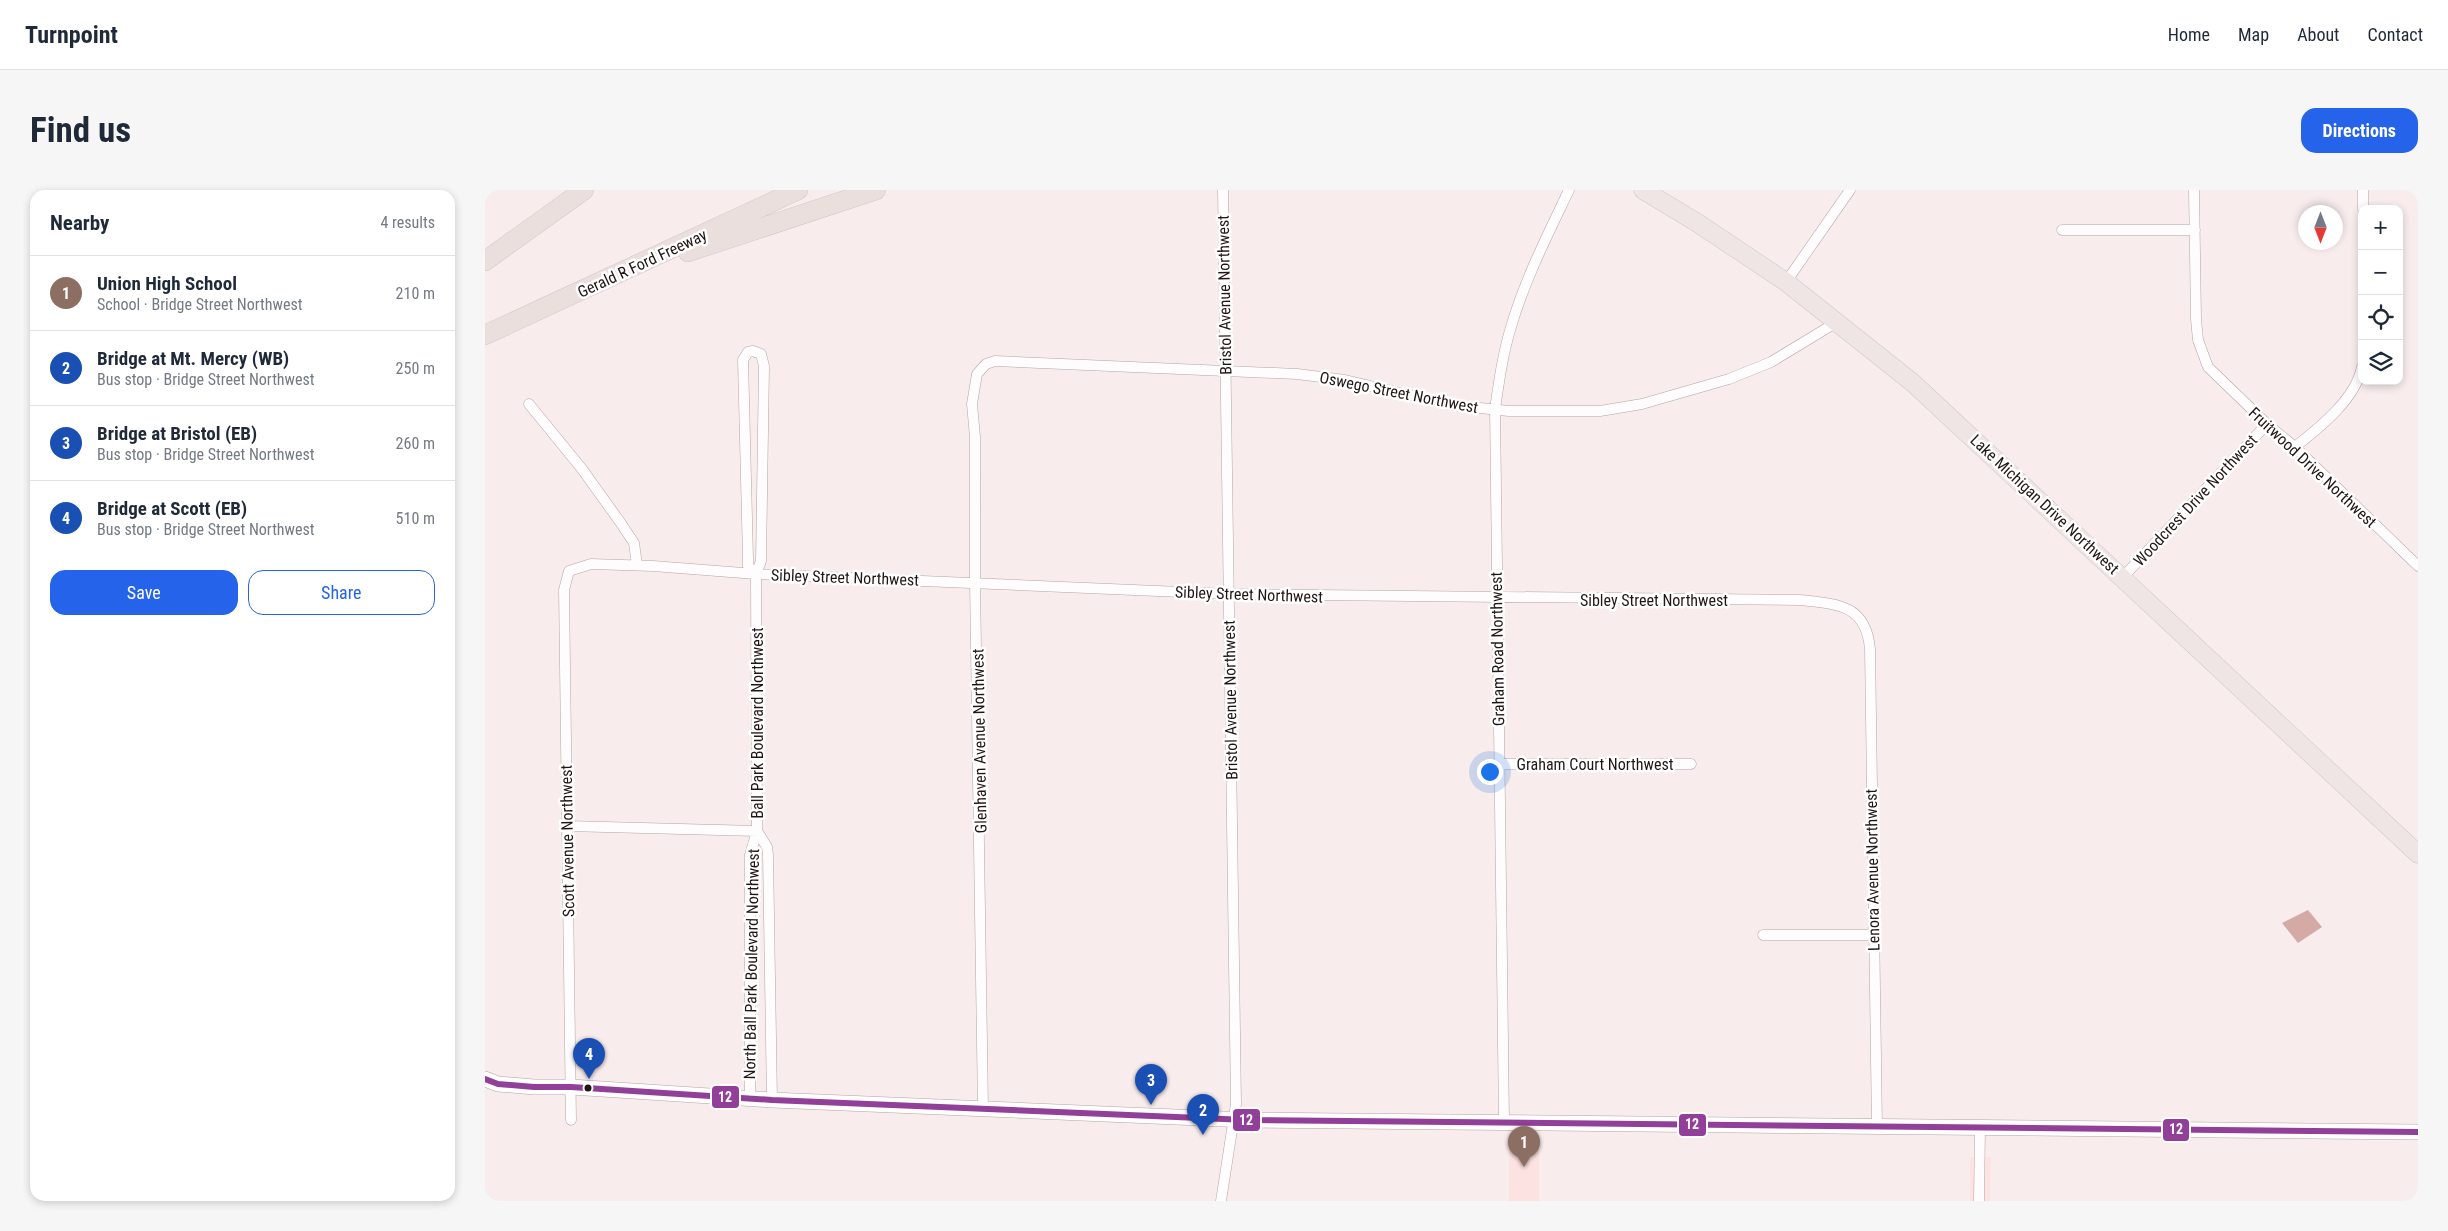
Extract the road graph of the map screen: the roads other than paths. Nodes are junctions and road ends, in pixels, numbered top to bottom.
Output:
1 (584, 190) edge
2 (798, 190) edge
3 (876, 190) edge
4 (1223, 190) edge
5 (1569, 190) edge
6 (1643, 190) edge
7 (1850, 190) edge
8 (2194, 190) edge
9 (2363, 190) edge
10 (2363, 205) edge
11 (2063, 230) dead end
12 (2195, 230) junction
13 (485, 261) edge
14 (616, 275) junction
15 (1786, 282) junction
16 (1837, 322) junction
17 (485, 335) edge
18 (1225, 370) junction
19 (977, 374) joint
20 (2358, 381) edge
21 (529, 404) dead end
22 (1495, 409) junction
23 (2267, 424) junction
24 (2295, 447) junction
25 (637, 565) junction
26 (2418, 566) edge
27 (575, 568) joint
28 (756, 574) junction
29 (2123, 577) junction
30 (975, 582) junction
31 (1228, 594) junction
32 (1496, 599) junction
33 (1859, 616) joint
34 (1499, 764) junction
35 (1691, 764) dead end
36 (567, 826) junction
37 (757, 831) junction
38 (2418, 854) edge
39 (1873, 934) junction
40 (1763, 935) dead end
41 (485, 1079) edge
42 (571, 1087) junction
43 (750, 1099) junction
44 (772, 1100) junction
45 (983, 1109) junction
46 (1234, 1119) junction
47 (571, 1120) dead end
48 (1504, 1122) junction
49 (1877, 1127) junction
50 (1980, 1127) junction
51 (2418, 1132) edge
52 (1221, 1201) edge
53 (1979, 1201) edge

1 - 13 highway
2 - 14 highway, Gerald R Ford Freeway
3 - 14 highway
4 - 18 street, Bristol Avenue Northwest
5 - 22 street, Graham Road Northwest
6 - 15 highway, Lake Michigan Drive Northwest
7 - 15 street
8 - 12 street
9 - 10 street
11 - 12 street
12 - 23 street, Fruitwood Drive Northwest
14 - 17 highway, Gerald R Ford Freeway
15 - 16 highway, Lake Michigan Drive Northwest
16 - 22 street, Oswego Street Northwest
16 - 29 highway, Lake Michigan Drive Northwest
18 - 19 street, Oswego Street Northwest
18 - 22 street, Oswego Street Northwest
18 - 31 street, Bristol Avenue Northwest
19 - 30 street, Glenhaven Avenue Northwest
20 - 24 street
21 - 25 street
22 - 32 street, Graham Road Northwest
23 - 24 street, Fruitwood Drive Northwest
23 - 29 street, Woodcrest Drive Northwest
24 - 26 street, Fruitwood Drive Northwest
25 - 27 street, Sibley Street Northwest
25 - 28 street, Sibley Street Northwest
27 - 36 street, Scott Avenue Northwest
28 - 28 street, Ball Park Boulevard Northwest
28 - 30 street, Sibley Street Northwest
28 - 37 street, Ball Park Boulevard Northwest
29 - 38 highway, Lake Michigan Drive Northwest
30 - 31 street, Sibley Street Northwest
30 - 45 street, Glenhaven Avenue Northwest
31 - 32 street, Sibley Street Northwest
31 - 46 street, Bristol Avenue Northwest
32 - 33 street, Sibley Street Northwest
32 - 34 street, Graham Road Northwest
33 - 39 street, Lenora Avenue Northwest
34 - 35 street, Graham Court Northwest
34 - 48 street, Graham Road Northwest
36 - 37 street
36 - 42 street, Scott Avenue Northwest
37 - 43 street, North Ball Park Boulevard Northwest
37 - 44 street, Ball Park Boulevard Northwest
39 - 40 street
39 - 49 street, Lenora Avenue Northwest
41 - 42 main road
42 - 43 main road
42 - 47 street, Scott Avenue Northwest
43 - 44 main road
44 - 45 main road
45 - 46 main road
46 - 48 main road
46 - 52 street, Bristol Avenue Northwest
48 - 49 main road
49 - 50 main road
50 - 51 main road
50 - 53 street

